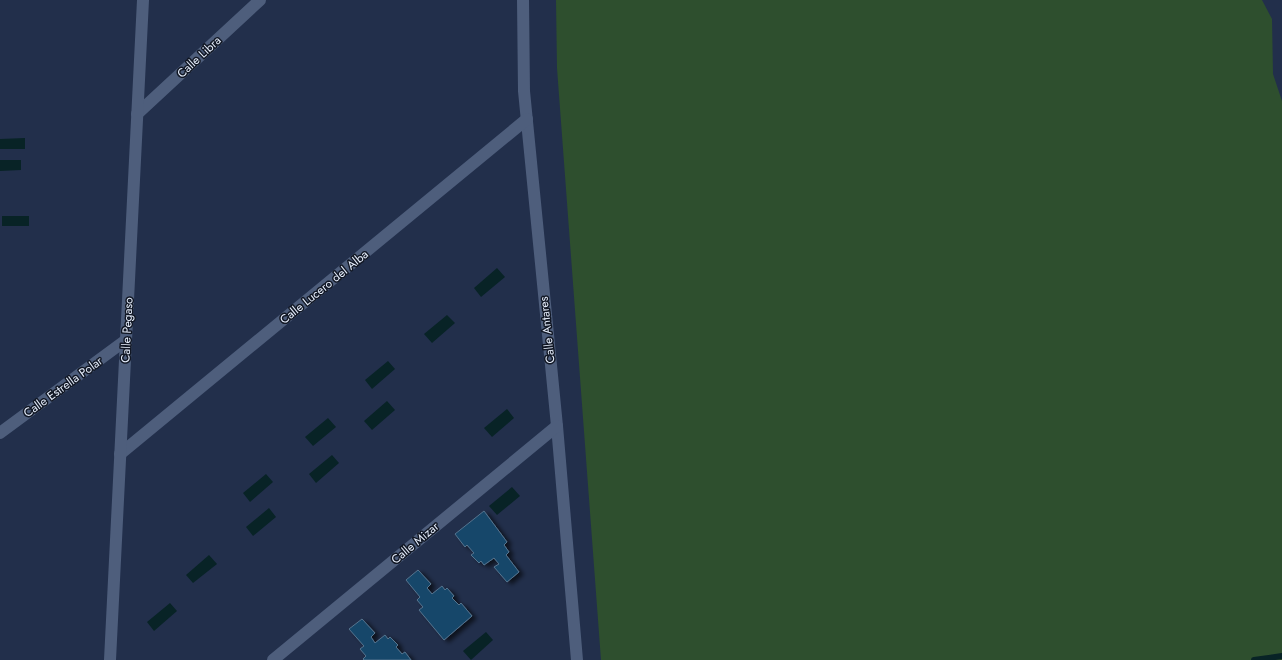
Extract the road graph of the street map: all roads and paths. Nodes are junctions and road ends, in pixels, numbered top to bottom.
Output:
1 (143, 0) edge
2 (260, 0) edge
3 (523, 0) edge
4 (137, 114) junction
5 (527, 119) junction
6 (126, 340) junction
7 (557, 426) junction
8 (0, 433) edge
9 (120, 454) junction
10 (110, 660) edge
11 (273, 660) edge
12 (577, 660) edge

1 - 4 street, Calle Pegaso
2 - 4 street, Calle Libra
3 - 5 street, Calle Antares
4 - 6 street, Calle Pegaso
5 - 7 street, Calle Antares
5 - 9 street, Calle Lucero del Alba
6 - 8 street, Calle Estrella Polar
6 - 9 street, Calle Pegaso
7 - 11 street, Calle Mizar
7 - 12 street, Calle Antares
9 - 10 street, Calle Pegaso

